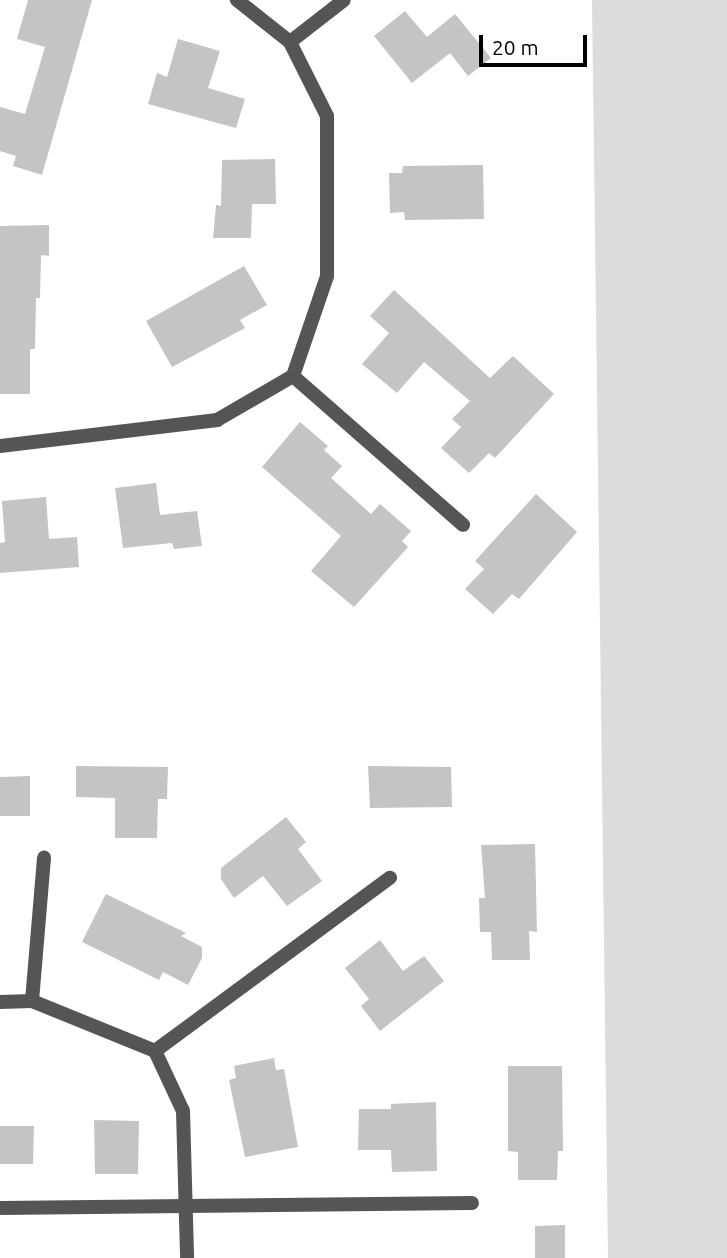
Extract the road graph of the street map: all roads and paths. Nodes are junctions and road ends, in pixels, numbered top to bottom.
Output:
1 (237, 0) edge
2 (344, 0) edge
3 (290, 42) junction
4 (293, 376) junction
5 (0, 446) edge
6 (463, 525) dead end
7 (44, 858) dead end
8 (390, 878) dead end
9 (33, 1001) junction
10 (0, 1002) edge
11 (155, 1051) junction
12 (472, 1203) dead end
13 (188, 1204) junction
14 (0, 1208) edge
15 (187, 1258) edge

1 - 3 street
2 - 3 street
3 - 4 street
4 - 5 street
4 - 6 street
7 - 9 street
8 - 11 street
9 - 10 street
9 - 11 street
11 - 13 street
12 - 13 street
13 - 14 street
13 - 15 street

